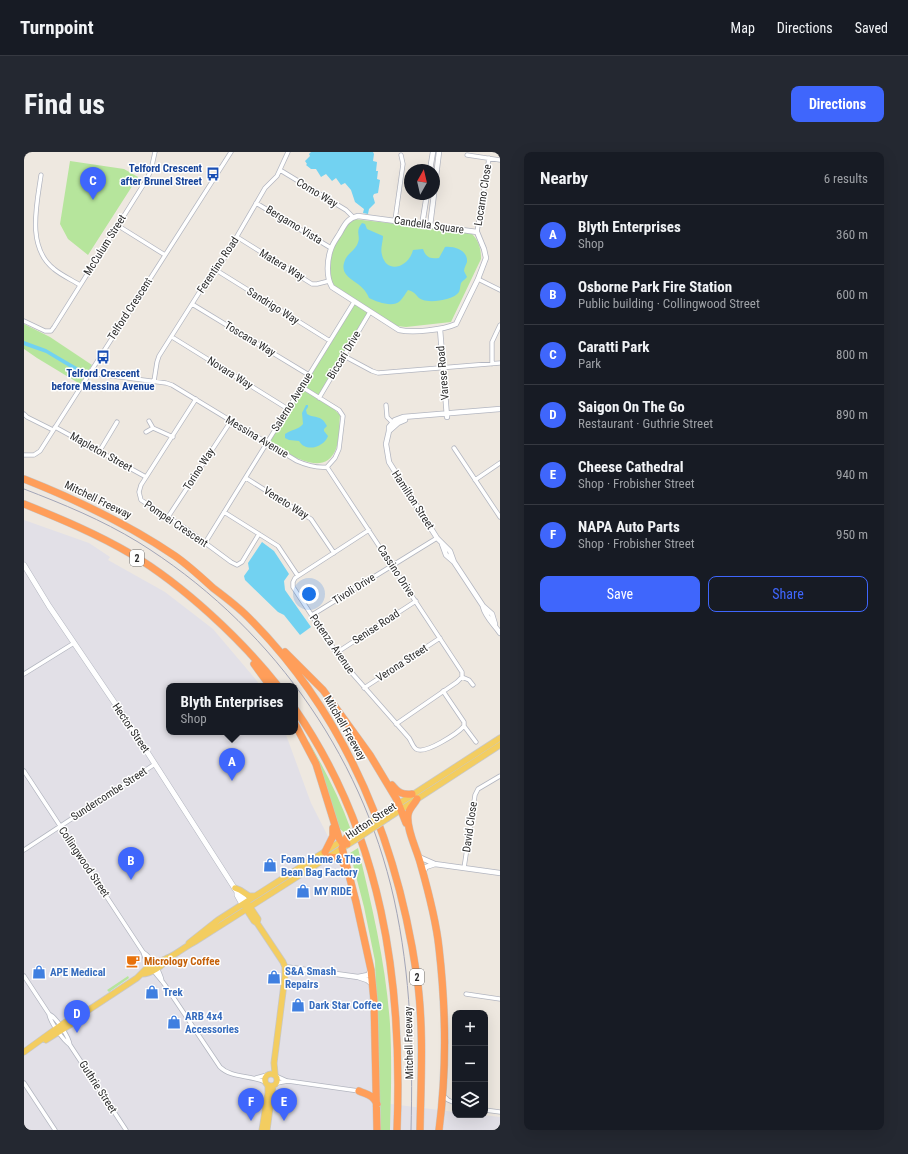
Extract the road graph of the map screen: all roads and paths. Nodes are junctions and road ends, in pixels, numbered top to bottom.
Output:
1 (155, 152) edge
2 (231, 152) edge
3 (288, 152) edge
4 (434, 152) edge
5 (439, 152) edge
6 (401, 155) dead end
7 (467, 155) dead end
8 (489, 158) junction
9 (500, 160) edge
10 (431, 164) edge
11 (437, 164) edge
12 (280, 170) junction
13 (41, 175) dead end
14 (426, 200) edge
15 (433, 200) edge
16 (256, 203) junction
17 (353, 217) junction
18 (395, 220) junction
19 (118, 225) junction
20 (422, 225) junction
21 (430, 226) junction
22 (477, 232) junction
23 (237, 238) junction
24 (331, 248) junction
25 (165, 255) junction
26 (216, 270) junction
27 (478, 280) junction
28 (328, 281) junction
29 (80, 285) junction
30 (500, 290) edge
31 (354, 302) junction
32 (192, 304) junction
33 (370, 312) junction
34 (24, 320) edge
35 (500, 325) edge
36 (440, 329) junction
37 (172, 337) junction
38 (330, 341) junction
39 (344, 356) junction
40 (500, 363) edge
41 (492, 364) junction
42 (442, 367) junction
43 (89, 373) junction
44 (309, 375) junction
45 (154, 381) junction
46 (302, 387) junction
47 (319, 398) junction
48 (196, 399) junction
49 (386, 405) dead end
50 (288, 409) junction
51 (500, 411) edge
52 (24, 414) edge
53 (446, 415) junction
54 (149, 421) dead end
55 (231, 421) junction
56 (117, 422) dead end
57 (393, 424) junction
58 (153, 428) junction
59 (54, 429) junction
60 (146, 432) dead end
61 (173, 438) junction
62 (267, 443) junction
63 (454, 448) dead end
64 (99, 452) junction
65 (24, 455) edge
66 (500, 463) edge
67 (327, 467) junction
68 (146, 478) junction
69 (246, 478) junction
70 (24, 480) edge
71 (475, 480) junction
72 (24, 504) edge
73 (224, 512) junction
74 (168, 517) junction
75 (500, 518) edge
76 (369, 530) junction
77 (259, 534) junction
78 (437, 538) junction
79 (205, 543) junction
80 (334, 553) junction
81 (24, 565) edge
82 (392, 565) junction
83 (298, 576) junction
84 (416, 601) junction
85 (312, 615) junction
86 (500, 633) edge
87 (264, 634) junction
88 (235, 638) junction
89 (440, 638) junction
90 (74, 643) junction
91 (336, 653) junction
92 (24, 674) edge
93 (462, 677) junction
94 (268, 683) edge
95 (275, 683) edge
96 (472, 685) dead end
97 (364, 688) junction
98 (444, 691) junction
99 (298, 714) edge
100 (396, 724) junction
101 (464, 726) junction
102 (298, 730) edge
103 (500, 738) edge
104 (476, 742) dead end
105 (500, 744) edge
106 (155, 764) junction
107 (24, 772) edge
108 (500, 776) edge
109 (386, 780) junction
110 (414, 797) junction
111 (396, 810) junction
112 (333, 822) junction
113 (60, 826) junction
114 (409, 829) junction
115 (345, 843) junction
116 (24, 850) edge
117 (326, 854) junction
118 (419, 857) junction
119 (436, 864) junction
120 (464, 868) junction
121 (348, 871) junction
122 (423, 872) junction
123 (500, 873) edge
124 (236, 890) junction
125 (268, 895) junction
126 (254, 896) junction
127 (244, 903) junction
128 (248, 908) junction
129 (255, 915) junction
130 (258, 923) junction
131 (184, 947) junction
132 (154, 967) junction
133 (285, 967) junction
134 (371, 970) junction
135 (24, 976) edge
136 (358, 977) junction
137 (373, 984) junction
138 (466, 994) dead end
139 (500, 999) edge
140 (60, 1029) junction
141 (24, 1052) edge
142 (272, 1075) junction
143 (256, 1078) junction
144 (288, 1082) junction
145 (24, 1083) edge
146 (271, 1084) junction
147 (376, 1084) junction
148 (359, 1091) junction
149 (443, 1094) junction
150 (452, 1102) edge
151 (377, 1105) junction
152 (488, 1110) edge
153 (500, 1112) edge
154 (55, 1130) edge
155 (126, 1130) edge
156 (262, 1130) edge
157 (267, 1130) edge
158 (377, 1130) edge
159 (397, 1130) edge
160 (420, 1130) edge
161 (439, 1130) edge

1 - 19 street, McCulum Street
2 - 25 street, Telford Crescent
3 - 12 street, Ferentino Road
4 - 10 street
5 - 11 street
6 - 18 street
7 - 8 street, Locarno Close
8 - 9 street, Locarno Close
8 - 22 street, Locarno Close
12 - 16 street, Ferentino Road
12 - 17 street, Como Way
13 - 29 street
14 - 20 street
15 - 21 street
16 - 23 street, Ferentino Road
16 - 24 street, Bergamo Vista
17 - 18 street, Candella Square
17 - 24 street
18 - 20 street, Candella Square
19 - 25 street
19 - 29 street, McCulum Street
20 - 21 street, Candella Square
21 - 22 street, Candella Square
22 - 27 street, Candella Square
23 - 26 street, Ferentino Road
23 - 28 street, Matera Way
24 - 28 street
25 - 43 street, Telford Crescent
26 - 32 street, Ferentino Road
26 - 38 street, Sandrigo Way
27 - 30 street
27 - 36 street, Candella Square
28 - 31 street, Candella Square
29 - 34 street, McCulum Street
31 - 33 street, Candella Square
31 - 38 street, Salerno Avenue
32 - 37 street, Ferentino Road
32 - 44 street, Toscana Way
33 - 36 street, Candella Square
33 - 39 street, Biccari Drive
35 - 41 street
36 - 42 street, Varese Road
37 - 45 street, Ferentino Road
37 - 50 street, Novara Way
38 - 44 street, Salerno Avenue
39 - 42 street
39 - 47 street, Biccari Drive
40 - 41 street
41 - 42 street
42 - 53 street, Varese Road
43 - 45 street, Messina Avenue
43 - 59 street, Telford Crescent
44 - 46 street, Salerno Avenue
45 - 48 street, Messina Avenue
46 - 47 street
46 - 50 street, Salerno Avenue
47 - 67 street
48 - 55 street, Messina Avenue
48 - 61 street, Pompei Crescent
49 - 57 street
50 - 62 street, Salerno Avenue
51 - 53 street, Hamilton Street
52 - 59 street, Mapleton Street
53 - 57 street, Hamilton Street
54 - 58 street
55 - 62 street, Messina Avenue
55 - 74 street, Torino Way
56 - 64 street
57 - 78 street, Hamilton Street
58 - 60 street
58 - 61 street
59 - 64 street, Mapleton Street
59 - 65 street, Telford Crescent
61 - 68 street, Pompei Crescent
62 - 67 street, Messina Avenue
62 - 69 street, Salerno Avenue
63 - 71 street
64 - 68 street, Mapleton Street
66 - 71 street
67 - 76 street, Cassino Drive
68 - 74 street, Pompei Crescent
69 - 73 street, Salerno Avenue
69 - 80 street, Veneto Way
70 - 87 highway, Mitchell Freeway / 2
71 - 75 street
72 - 88 highway, 2
73 - 77 street
73 - 79 street, Salerno Avenue
74 - 79 street, Pompei Crescent
76 - 80 street
76 - 82 street, Cassino Drive
77 - 79 street, Pompei Crescent
77 - 83 street
78 - 82 street, Tivoli Drive
78 - 86 street, Hamilton Street
80 - 83 street
81 - 90 main road, Hector Street
82 - 84 street, Cassino Drive
82 - 85 street, Tivoli Drive
83 - 85 street, Potenza Avenue
84 - 89 street, Cassino Drive
84 - 91 street, Senise Road
85 - 91 street, Potenza Avenue
87 - 109 highway
87 - 160 highway, Mitchell Freeway / 2
88 - 94 highway
88 - 95 highway, 2
89 - 93 street, Cassino Drive
89 - 97 street, Verona Street
90 - 92 street
90 - 106 main road, Hector Street
91 - 97 street, Potenza Avenue
93 - 96 street, Cassino Drive
93 - 98 street
97 - 100 street, Potenza Avenue
98 - 100 street
98 - 101 street
99 - 159 highway, Mitchell Freeway
100 - 101 street, Potenza Avenue
101 - 104 street
102 - 112 highway
103 - 110 main road, Hutton Street
105 - 110 main road, Hutton Street
106 - 113 street, Sundercombe Street
106 - 124 main road, Hector Street
107 - 113 street, Collingwood Street
108 - 120 street, David Close
109 - 110 highway
109 - 111 highway
110 - 111 main road, Hutton Street
110 - 114 highway
111 - 114 highway
111 - 115 main road, Hutton Street, bridge
111 - 115 main road, Hutton Street, bridge
112 - 115 highway
112 - 117 highway
113 - 116 street, Sundercombe Street
113 - 132 street, Collingwood Street
114 - 118 highway
115 - 117 main road, Hutton Street
115 - 121 highway
117 - 121 highway
117 - 125 main road, Hutton Street
117 - 126 main road, Hutton Street
118 - 119 street
118 - 122 highway
119 - 120 street
119 - 122 street
120 - 123 street
121 - 134 highway
122 - 149 highway
124 - 126 main road
124 - 127 main road, Hector Street
125 - 128 main road, Hutton Street
125 - 129 main road
126 - 127 main road, Hutton Street
127 - 128 main road, Hector Street
127 - 131 main road, Hutton Street
128 - 129 main road, Hector Street
128 - 130 main road, Hector Street
128 - 131 main road, Hutton Street
129 - 130 main road, Hector Street
130 - 133 main road, Hector Street
131 - 132 main road, Hutton Street
132 - 140 main road, Hutton Street
132 - 143 street, Collingwood Street
133 - 136 street
133 - 142 main road
134 - 136 street
134 - 137 highway
135 - 140 street, Guthrie Street
136 - 137 street
137 - 147 highway
138 - 139 street
140 - 141 main road, Hutton Street
140 - 155 street, Guthrie Street
142 - 143 street
142 - 144 street
142 - 146 main road
142 - 146 main road
143 - 146 street
144 - 146 street
144 - 148 street
145 - 154 street
146 - 156 main road
146 - 157 main road
147 - 148 highway
147 - 151 highway
148 - 151 highway
149 - 150 street
149 - 161 highway
151 - 158 highway
152 - 153 street

